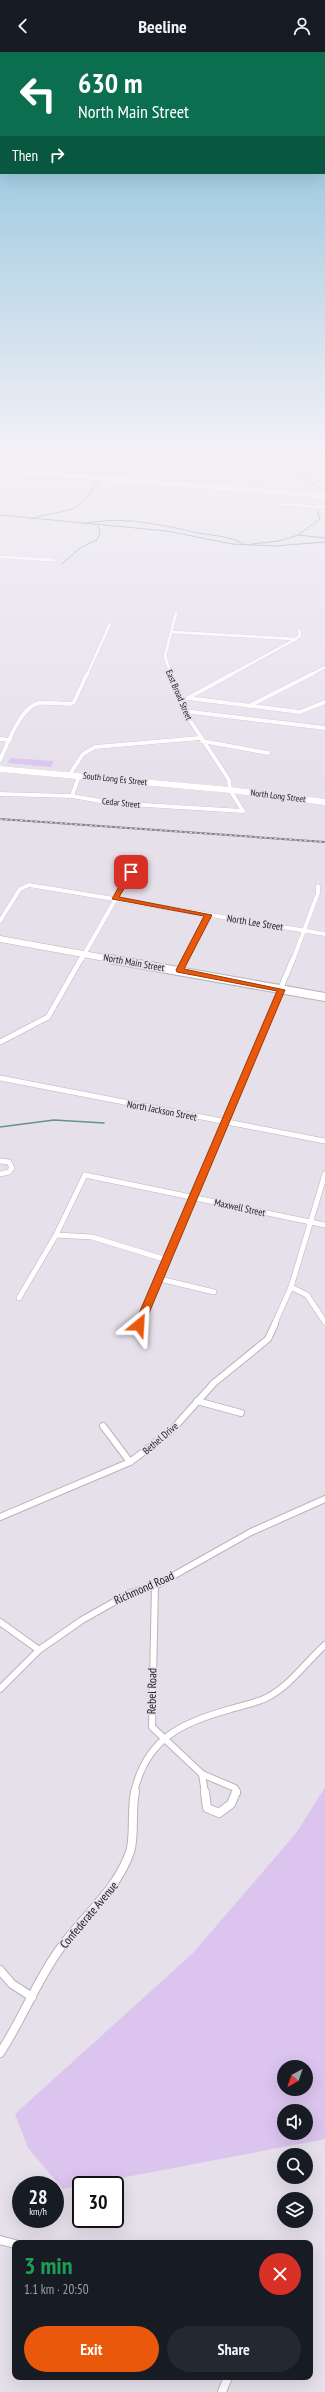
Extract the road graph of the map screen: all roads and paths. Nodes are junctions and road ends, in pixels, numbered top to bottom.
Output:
1 (176, 613) dead end
2 (110, 624) dead end
3 (299, 630) dead end
4 (172, 632) junction
5 (296, 639) junction
6 (325, 667) edge
7 (188, 698) junction
8 (180, 701) junction
9 (325, 702) edge
10 (248, 706) junction
11 (184, 711) junction
12 (325, 728) edge
13 (0, 739) edge
14 (10, 740) junction
15 (201, 740) junction
16 (268, 753) dead end
17 (0, 760) edge
18 (0, 769) edge
19 (70, 774) junction
20 (79, 776) junction
21 (230, 790) junction
22 (0, 794) edge
23 (72, 796) junction
24 (325, 802) edge
25 (243, 812) joint
26 (131, 872) dead end
27 (318, 886) dead end
28 (115, 898) junction
29 (208, 915) junction
30 (0, 921) edge
31 (304, 930) junction
32 (325, 934) edge
33 (0, 939) edge
34 (84, 954) junction
35 (180, 970) junction
36 (281, 990) junction
37 (325, 997) edge
38 (0, 1042) edge
39 (0, 1078) edge
40 (224, 1123) junction
41 (325, 1141) edge
42 (0, 1161) edge
43 (0, 1174) edge
44 (325, 1174) edge
45 (194, 1197) junction
46 (309, 1222) junction
47 (325, 1225) edge
48 (56, 1234) junction
49 (167, 1260) junction
50 (160, 1279) junction
51 (290, 1287) junction
52 (214, 1292) dead end
53 (19, 1298) dead end
54 (325, 1322) edge
55 (139, 1325) dead end
56 (197, 1402) junction
57 (241, 1413) dead end
58 (103, 1426) dead end
59 (130, 1462) junction
60 (325, 1499) edge
61 (0, 1517) edge
62 (155, 1586) junction
63 (0, 1622) edge
64 (325, 1645) edge
65 (39, 1650) junction
66 (0, 1689) edge
67 (164, 1738) junction
68 (202, 1774) junction
69 (0, 1970) edge
70 (32, 1997) junction
71 (0, 2053) edge
72 (0, 2240) edge
73 (12, 2243) edge
74 (227, 2380) edge
75 (222, 2392) edge

1 - 4 street, East Broad Street
2 - 14 street
3 - 5 street
4 - 5 street
4 - 8 street, East Broad Street
5 - 7 street
6 - 10 street
7 - 8 street
7 - 10 street
8 - 11 street, East Broad Street
9 - 10 street
11 - 12 street
11 - 15 street, East Broad Street
13 - 14 street
14 - 17 street
15 - 16 street
15 - 19 street
15 - 21 street, East Broad Street
18 - 19 street, South Long Es Street
19 - 20 street, South Long Es Street
20 - 21 street, South Long Es Street
20 - 23 street
21 - 24 street, North Long Street
21 - 25 street, East Broad Street
22 - 23 street, Cedar Street
23 - 25 street, Cedar Street
26 - 28 street
27 - 31 street
28 - 29 street, North Lee Street
28 - 30 street, North Lee Street
28 - 34 street
29 - 31 street, North Lee Street
29 - 35 street
31 - 32 street, North Lee Street
31 - 36 street
33 - 34 main road, North Main Street
34 - 35 main road, North Main Street
34 - 38 street
35 - 36 main road, North Main Street
36 - 37 main road, North Main Street
36 - 40 street
39 - 40 street, North Jackson Street
40 - 41 street, North Jackson Street
40 - 45 street
42 - 43 street
44 - 46 street, Bethel Drive
45 - 46 street, Maxwell Street
45 - 48 street, Maxwell Street
45 - 49 street
46 - 47 street, Maxwell Street
46 - 51 street, Bethel Drive
48 - 49 street
48 - 53 street
49 - 50 street
50 - 52 street
50 - 55 street
51 - 54 street
51 - 56 street, Bethel Drive
56 - 57 street
56 - 59 street, Bethel Drive
58 - 59 street
59 - 61 street, Bethel Drive
60 - 62 street, Richmond Road
62 - 65 street, Richmond Road
62 - 67 street, Rebel Road
63 - 65 street
64 - 67 street, Confederate Avenue
65 - 66 street, Richmond Road
67 - 68 street, Rebel Road
67 - 70 street, Confederate Avenue
68 - 68 street, Rebel Road
69 - 70 street
70 - 71 street, Confederate Avenue
72 - 73 street
74 - 75 street

